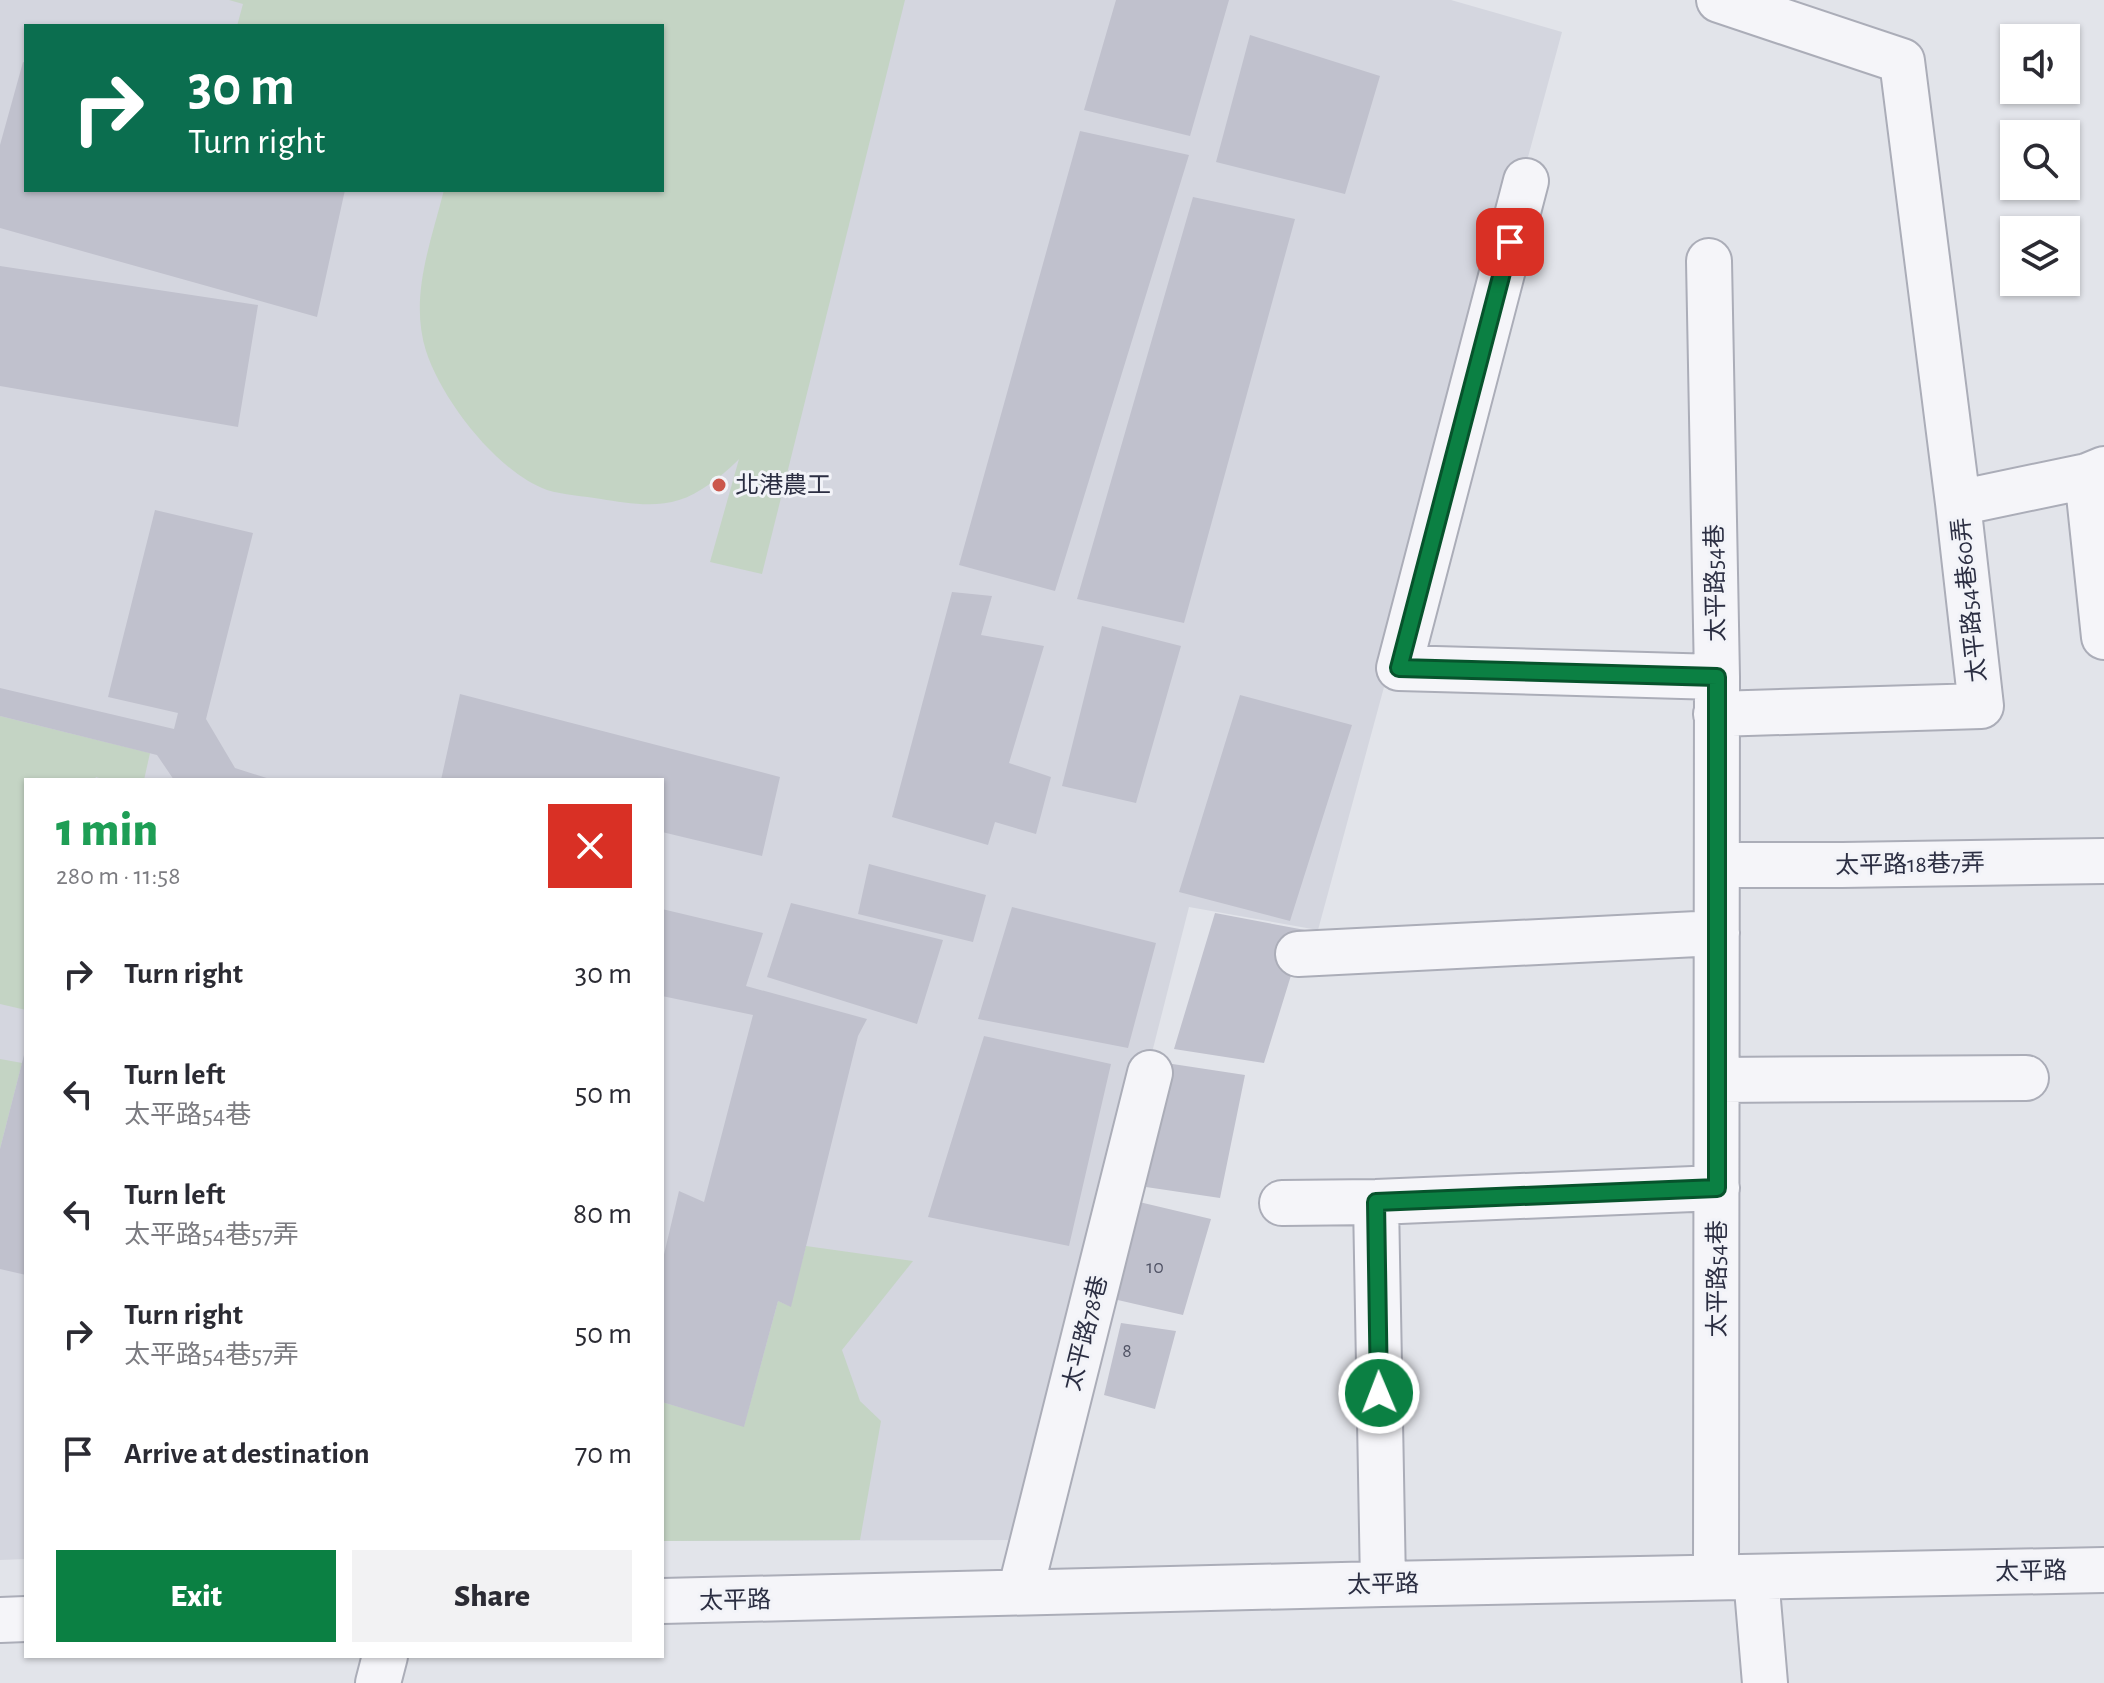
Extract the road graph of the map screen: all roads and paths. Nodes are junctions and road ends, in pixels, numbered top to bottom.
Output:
1 (1719, 0) edge
2 (1526, 181) dead end
3 (1709, 261) dead end
4 (2095, 472) edge
5 (1958, 503) junction
6 (2104, 637) edge
7 (1717, 696) junction
8 (2104, 861) edge
9 (1717, 865) junction
10 (1717, 933) junction
11 (1298, 954) dead end
12 (1150, 1073) dead end
13 (2026, 1078) dead end
14 (1717, 1080) junction
15 (1717, 1188) junction
16 (1376, 1202) junction
17 (1282, 1203) dead end
18 (2104, 1570) edge
19 (1736, 1577) junction
20 (1383, 1584) junction
21 (1020, 1592) junction
22 (664, 1601) edge
23 (24, 1619) edge
24 (0, 1620) edge
25 (384, 1658) edge
26 (378, 1683) edge
27 (1765, 1683) edge

1 - 5 street
2 - 7 street
3 - 7 street, 太平路54巷
4 - 5 street, 太平路54巷60弄
4 - 6 street
5 - 7 street, 太平路54巷60弄
7 - 9 street, 太平路54巷
8 - 9 street, 太平路18巷7弄
9 - 10 street, 太平路54巷
10 - 11 street
10 - 14 street, 太平路54巷
12 - 21 street, 太平路78巷
13 - 14 street
14 - 15 street, 太平路54巷
15 - 16 street
15 - 19 street, 太平路54巷
16 - 17 street
16 - 20 street
18 - 19 street, 太平路
19 - 20 street, 太平路
19 - 27 street, 太平路54巷
20 - 21 street, 太平路
21 - 22 street, 太平路
23 - 24 street
25 - 26 street

